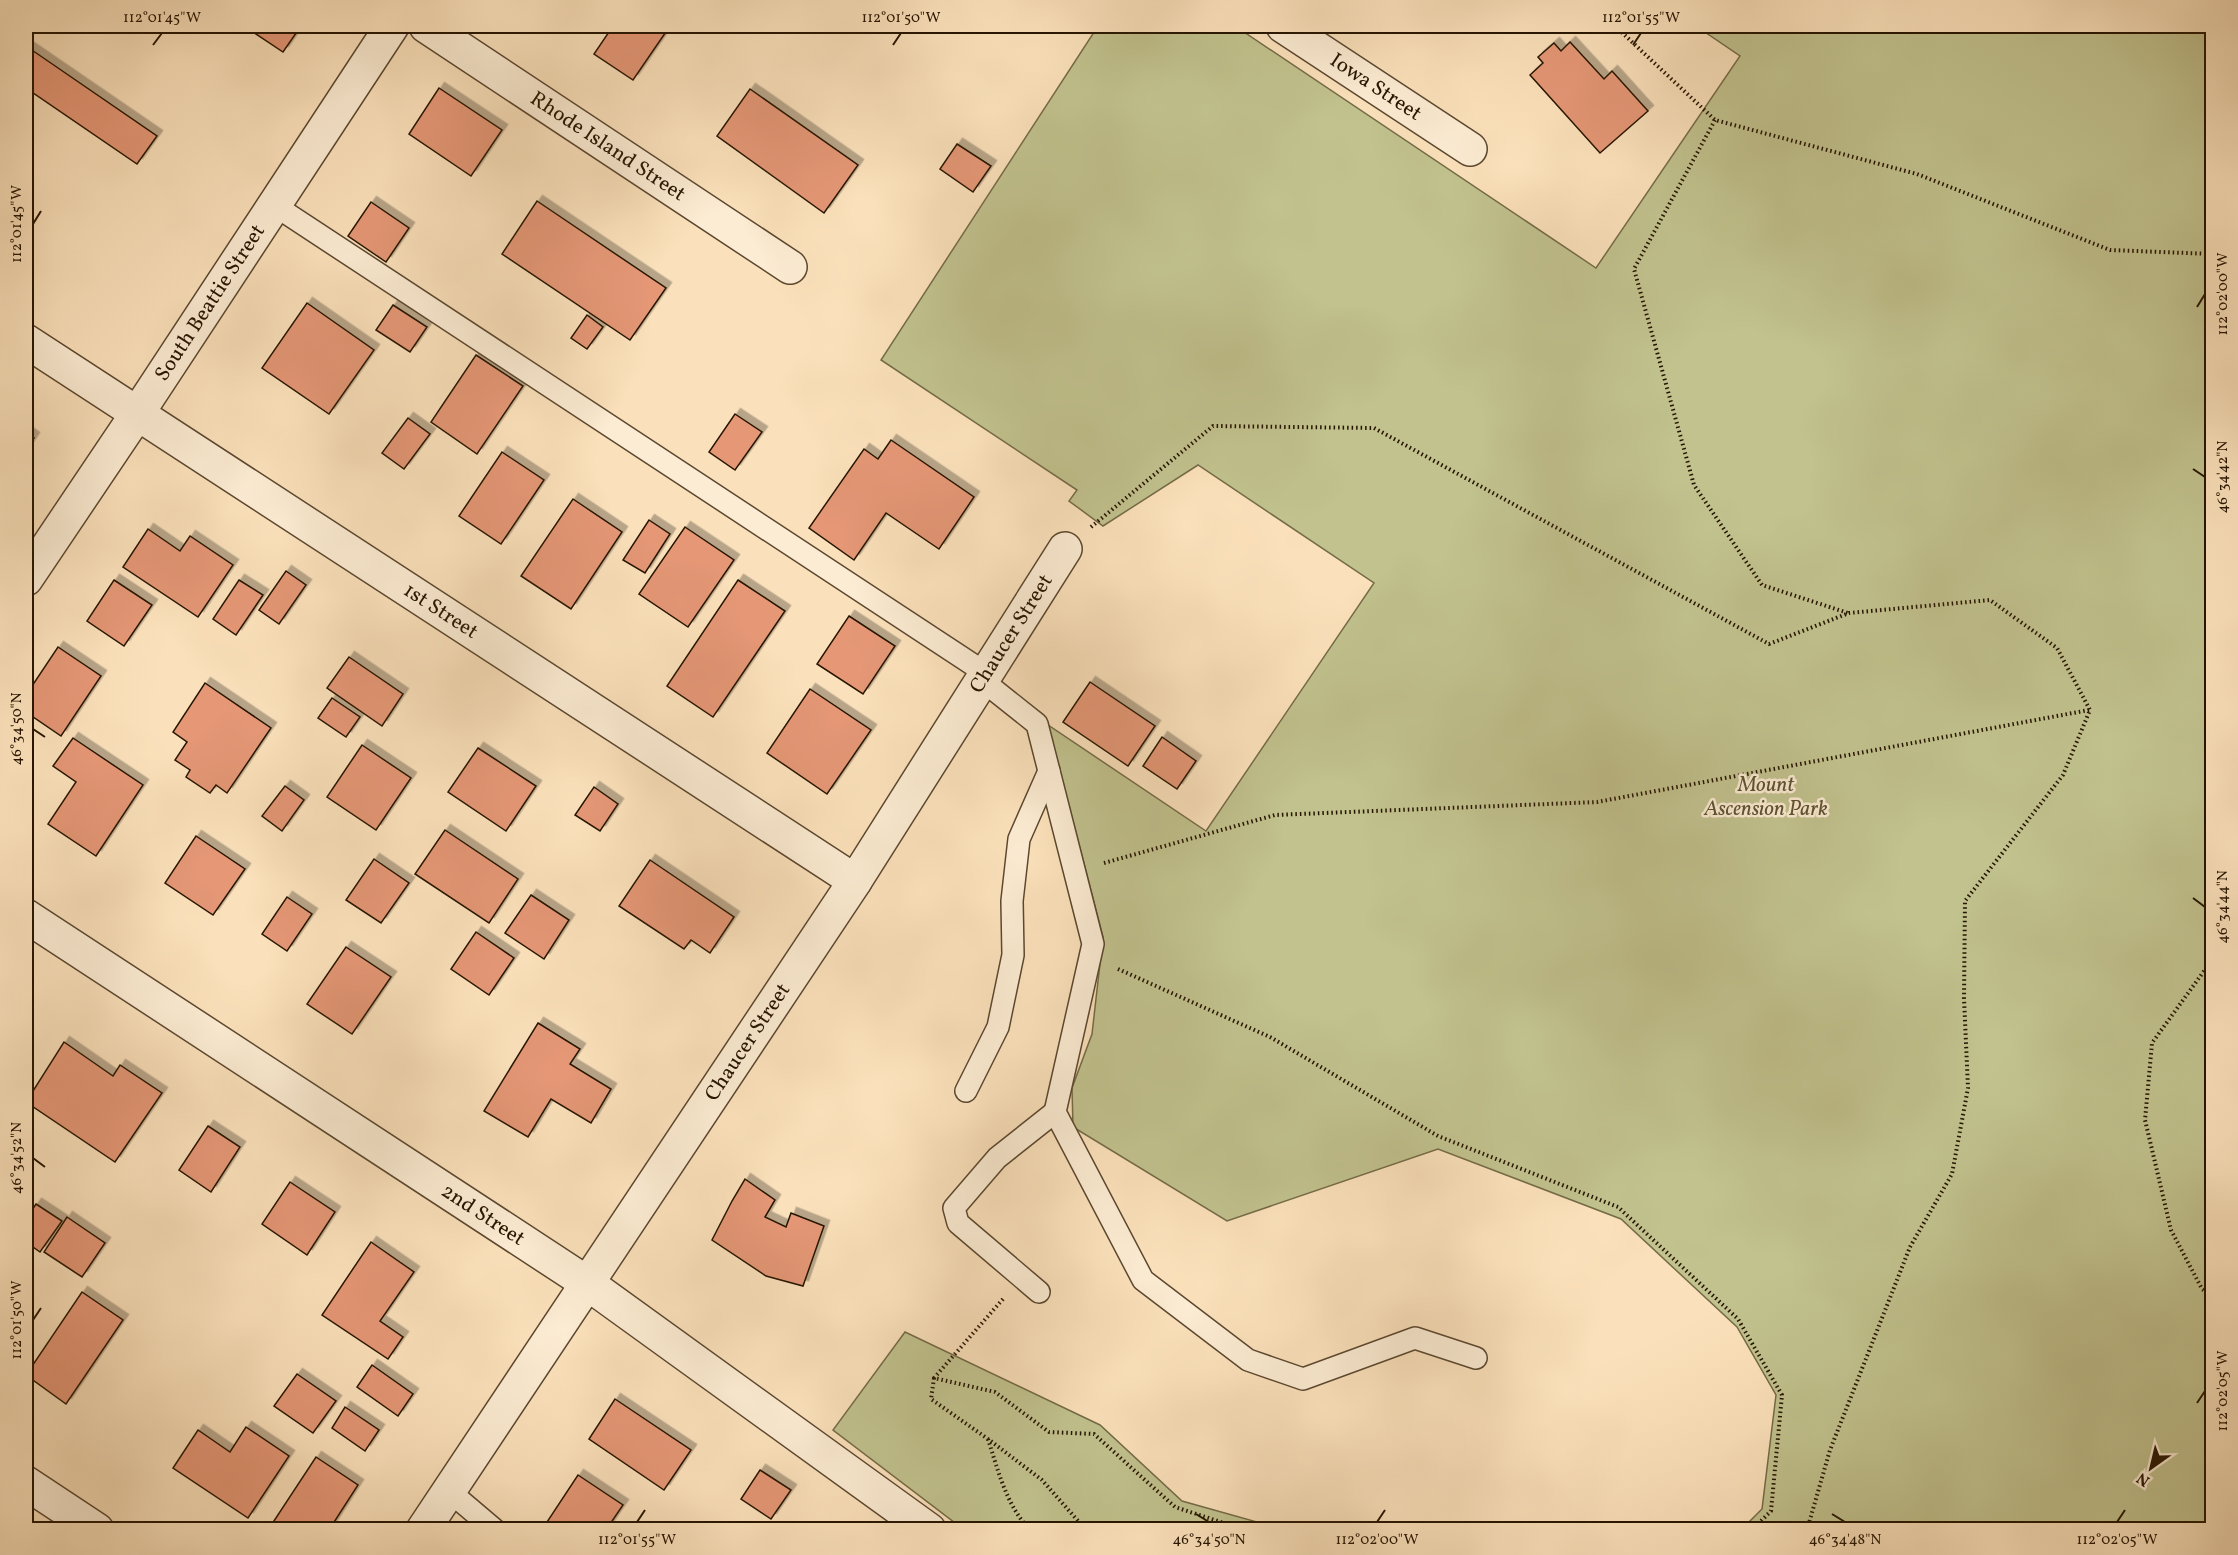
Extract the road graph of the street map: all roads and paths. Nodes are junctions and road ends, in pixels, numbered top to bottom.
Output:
1 (392, 26) edge
2 (426, 26) edge
3 (1283, 26) edge
4 (1616, 26) edge
5 (1715, 120) junction
6 (1470, 149) dead end
7 (274, 205) junction
8 (2212, 254) edge
9 (790, 267) dead end
10 (26, 341) edge
11 (137, 414) junction
12 (1065, 549) joint
13 (26, 579) edge
14 (1849, 613) junction
15 (985, 678) junction
16 (2090, 710) junction
17 (1049, 771) junction
18 (1074, 871) junction
19 (855, 881) junction
20 (26, 916) edge
21 (1090, 956) junction
22 (2212, 960) edge
23 (966, 1091) dead end
24 (1054, 1112) junction
25 (1022, 1278) junction
26 (586, 1283) junction
27 (1039, 1292) dead end
28 (2212, 1296) edge
29 (1476, 1358) dead end
30 (934, 1378) junction
31 (988, 1439) junction
32 (26, 1483) edge
33 (449, 1491) junction
34 (97, 1530) edge
35 (423, 1530) edge
36 (495, 1530) edge
37 (929, 1530) edge
38 (1030, 1530) edge
39 (1086, 1530) edge
40 (1245, 1530) edge
41 (1752, 1530) edge
42 (1807, 1530) edge

1 - 7 street, South Beattie Street
2 - 9 street, Rhode Island Street
3 - 6 street, Iowa Street
4 - 5 path
5 - 8 path
5 - 14 path
7 - 11 street, South Beattie Street
7 - 15 lane
10 - 11 street, 1st Street
11 - 13 street, South Beattie Street
11 - 19 street, 1st Street
12 - 14 path
12 - 15 street, Chaucer Street
14 - 16 path
15 - 17 lane
15 - 19 street, Chaucer Street
16 - 18 path
16 - 42 path
17 - 18 lane
17 - 23 lane
18 - 21 lane
19 - 26 street, Chaucer Street
20 - 26 street, 2nd Street
21 - 24 lane
21 - 41 path
22 - 28 path
24 - 25 lane
24 - 29 lane
25 - 27 lane
25 - 30 path
26 - 33 street, Chaucer Street
26 - 37 street, 2nd Street
30 - 31 path
30 - 40 path
31 - 38 path
31 - 39 path
32 - 34 street
33 - 35 street, Chaucer Street
33 - 36 lane

